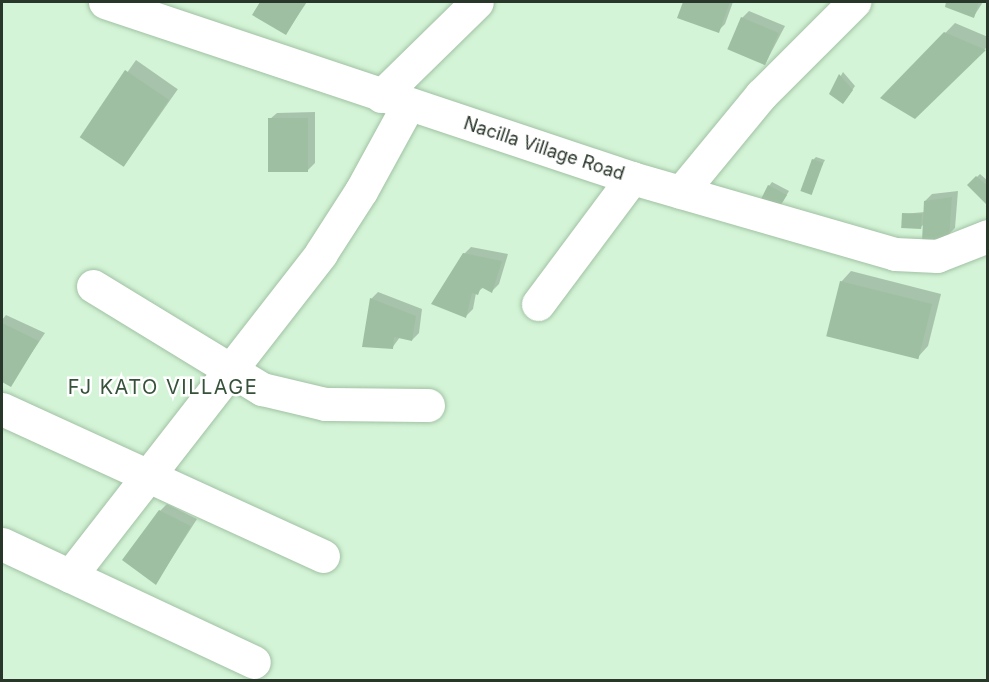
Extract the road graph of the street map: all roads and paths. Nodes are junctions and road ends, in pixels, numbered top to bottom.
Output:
1 (105, 2) edge
2 (477, 2) edge
3 (854, 2) edge
4 (184, 14) edge
5 (395, 101) junction
6 (632, 178) junction
7 (681, 192) junction
8 (987, 236) edge
9 (93, 286) dead end
10 (538, 304) dead end
11 (232, 372) junction
12 (428, 405) dead end
13 (2, 408) edge
14 (149, 476) junction
15 (2, 544) edge
16 (322, 556) dead end
17 (70, 576) junction
18 (254, 662) dead end

1 - 4 street, Nacilla Village Road
2 - 5 street
3 - 7 street
4 - 5 street, Nacilla Village Road
5 - 6 street, Nacilla Village Road
5 - 11 street
6 - 7 street, Nacilla Village Road
6 - 10 street
7 - 8 street, Nacilla Village Road
9 - 11 street
11 - 12 street
11 - 14 street
13 - 14 street
14 - 16 street
14 - 17 street
15 - 17 street
17 - 18 street

